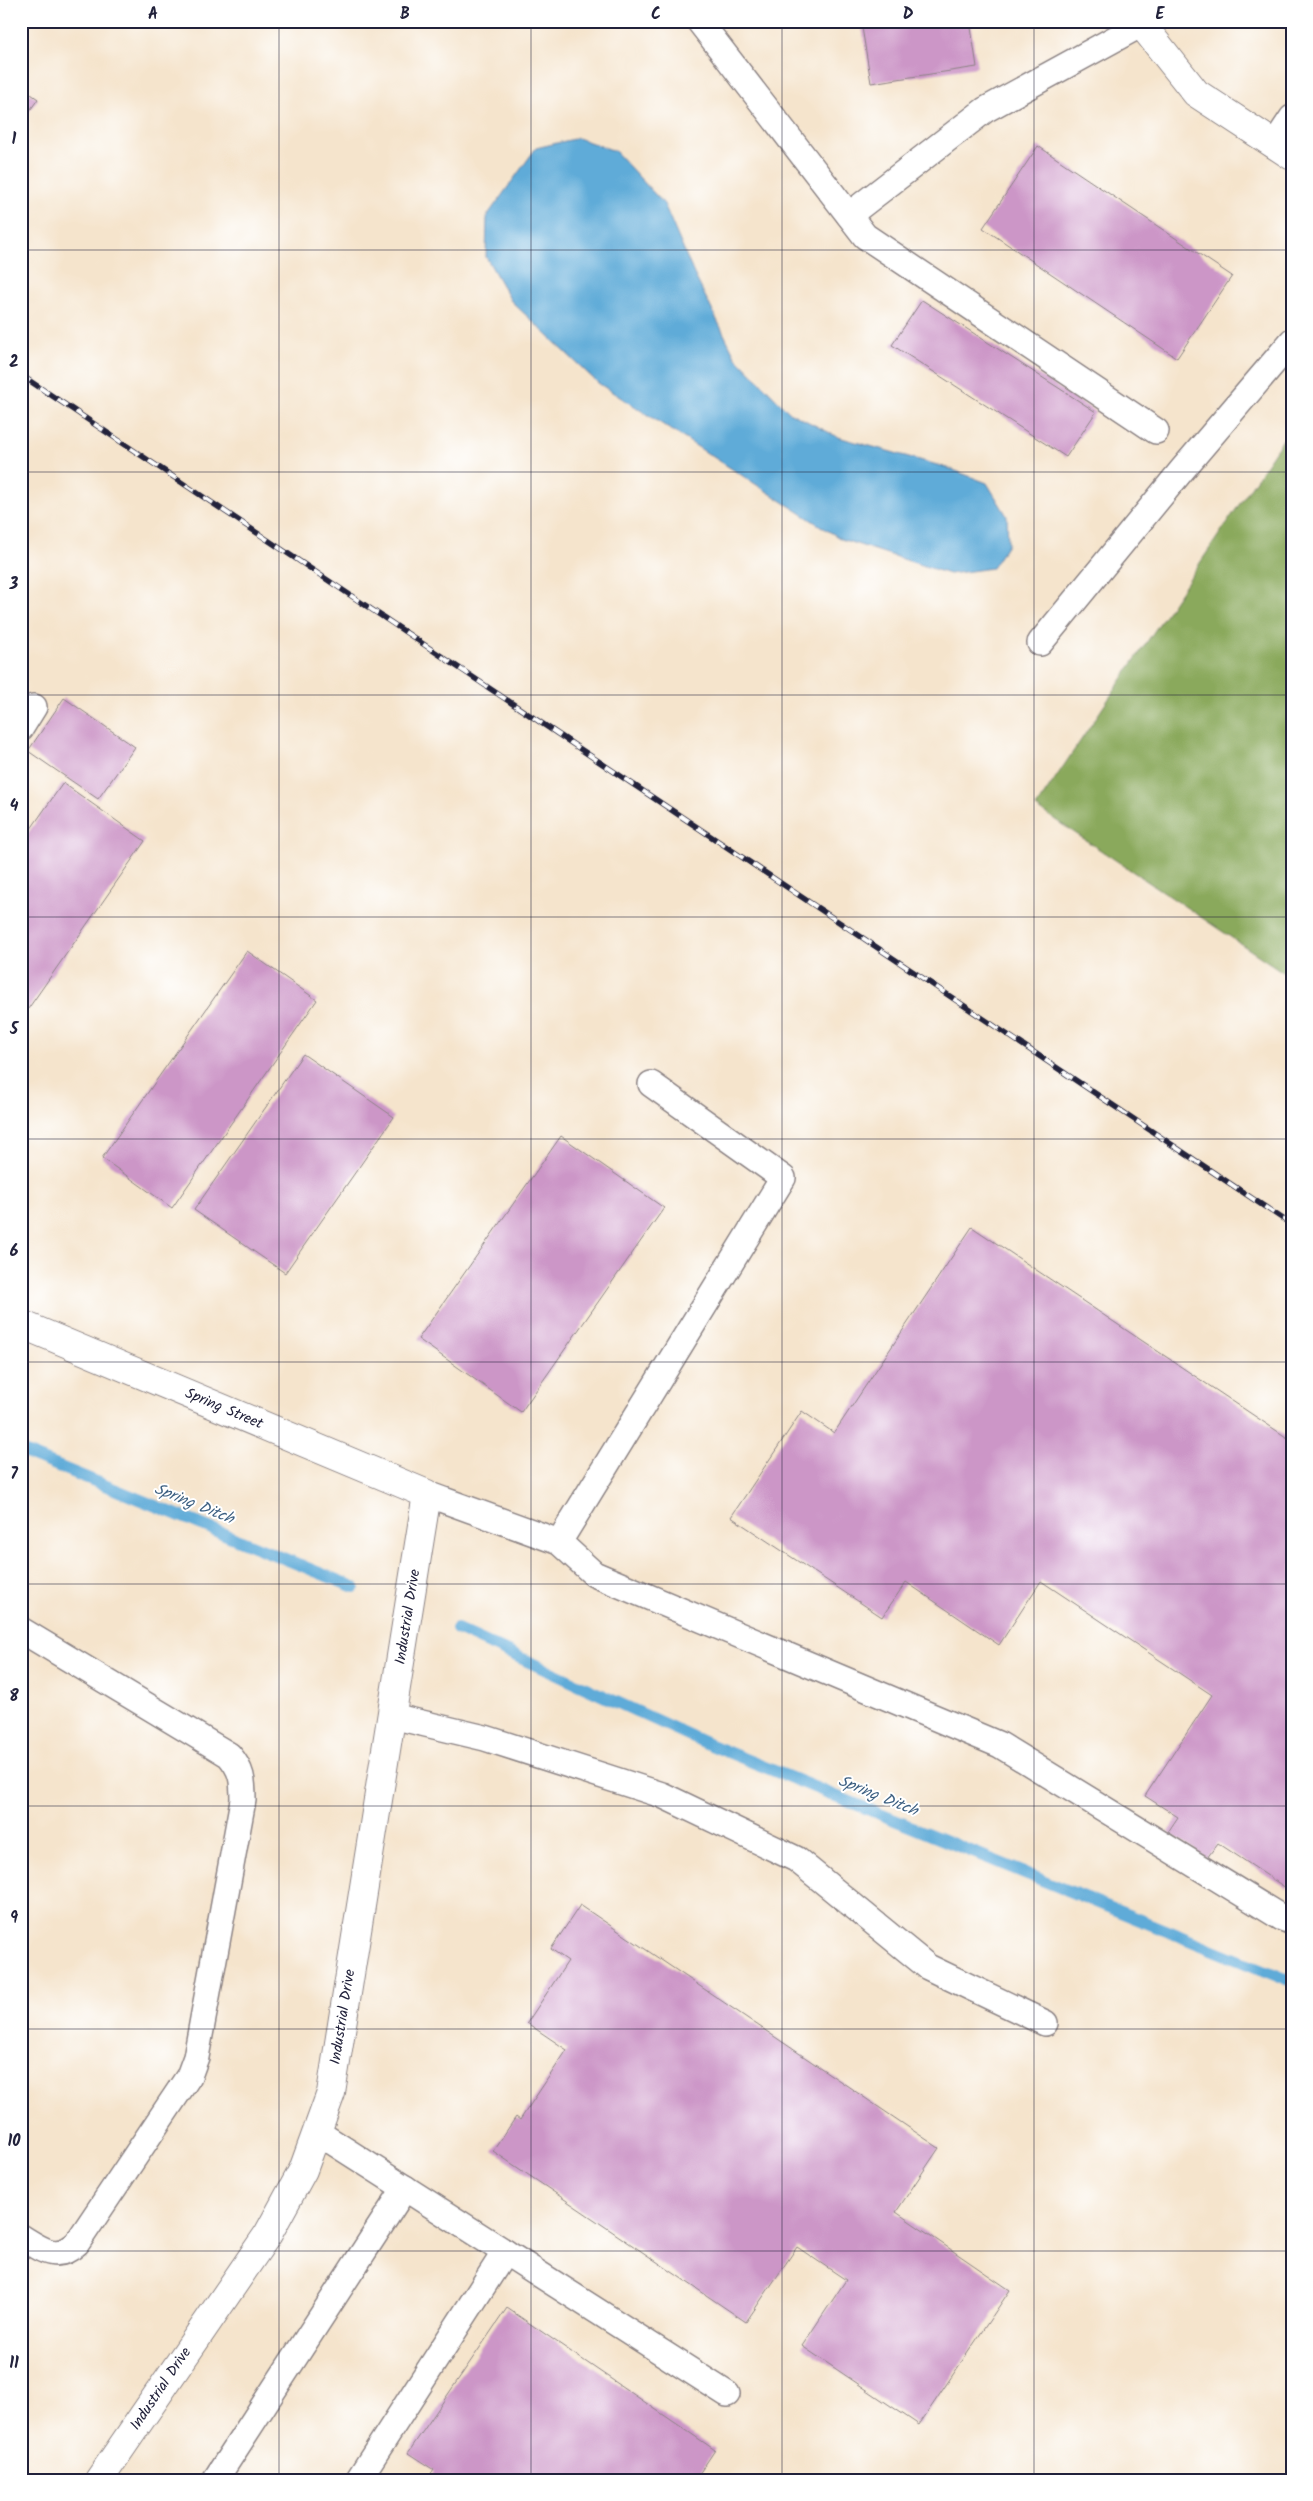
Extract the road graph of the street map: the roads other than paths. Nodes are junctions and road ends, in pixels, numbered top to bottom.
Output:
1 (699, 21) edge
2 (1139, 23) edge
3 (1292, 118) edge
4 (1283, 150) edge
5 (849, 215) junction
6 (1292, 341) edge
7 (1156, 431) dead end
8 (1040, 643) dead end
9 (34, 706) dead end
10 (21, 728) edge
11 (651, 1084) dead end
12 (21, 1324) edge
13 (427, 1494) junction
14 (559, 1542) junction
15 (21, 1630) edge
16 (392, 1716) junction
17 (1292, 1922) edge
18 (1045, 2023) dead end
19 (317, 2132) junction
20 (405, 2188) junction
21 (21, 2237) edge
22 (505, 2252) junction
23 (726, 2394) dead end
24 (99, 2480) edge
25 (215, 2480) edge
26 (358, 2480) edge

1 - 5 lane
2 - 4 street
2 - 5 lane
3 - 4 lane
5 - 7 lane
6 - 8 lane
9 - 10 lane
11 - 14 lane
12 - 13 street, Spring Street
13 - 14 lane
13 - 16 street, Industrial Drive
14 - 17 lane
15 - 21 lane
16 - 18 lane
16 - 19 street, Industrial Drive
19 - 20 lane
19 - 24 street, Industrial Drive
20 - 22 lane
20 - 25 lane
22 - 23 lane
22 - 26 lane

